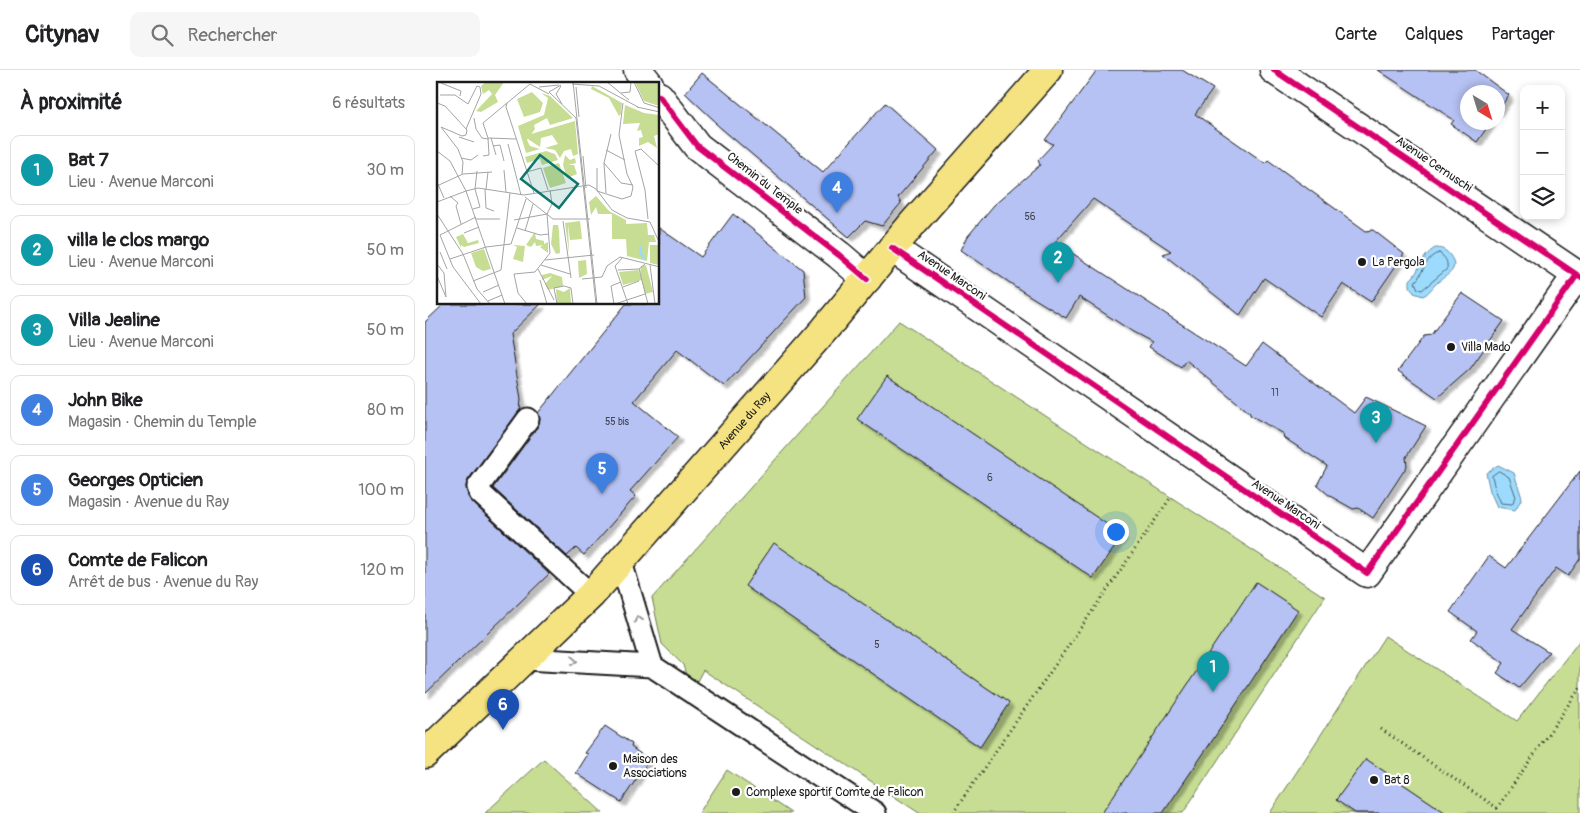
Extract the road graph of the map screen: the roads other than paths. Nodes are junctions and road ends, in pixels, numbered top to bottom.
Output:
1 (638, 70) edge
2 (1048, 70) edge
3 (1275, 70) edge
4 (647, 82) edge
5 (660, 97) edge
6 (892, 248) junction
7 (1579, 276) edge
8 (867, 279) junction
9 (528, 419) dead end
10 (621, 562) junction
11 (591, 595) junction
12 (525, 659) junction
13 (652, 666) junction
14 (425, 754) edge
15 (875, 813) edge

1 - 4 street
2 - 6 main road, Avenue du Ray
3 - 7 street, Avenue Cernuschi
5 - 8 street, Chemin du Temple
6 - 7 street, Avenue Marconi
6 - 8 main road, Avenue du Ray
8 - 10 main road, Avenue du Ray
9 - 11 lane
10 - 11 main road, Avenue du Ray
13 -> 10 lane
11 - 12 main road, Avenue du Ray
12 -> 13 lane
12 - 14 main road, Avenue du Ray
13 - 15 lane

